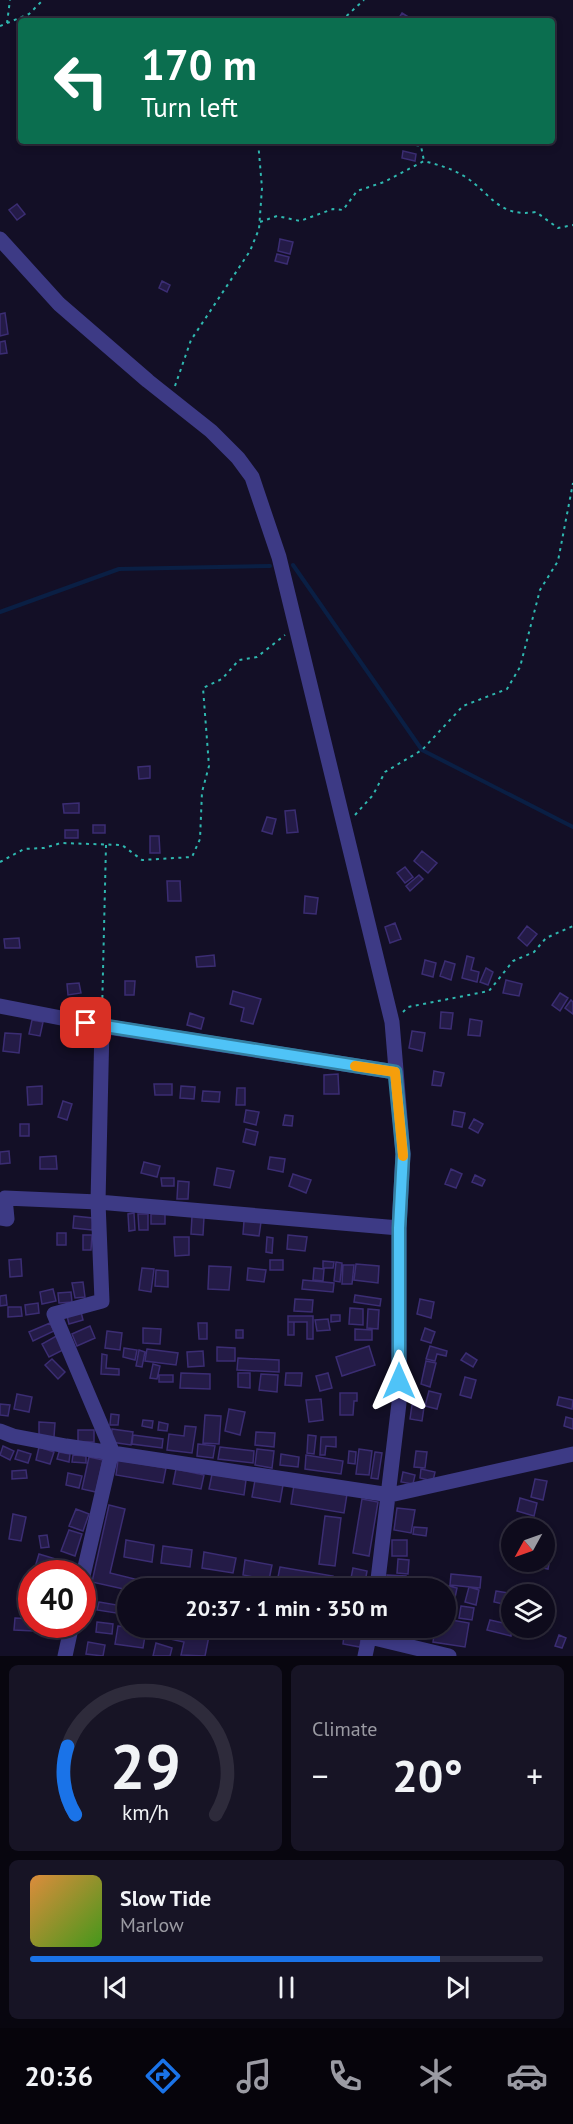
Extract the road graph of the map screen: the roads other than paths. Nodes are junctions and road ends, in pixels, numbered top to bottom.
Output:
1 (0, 239) edge
2 (0, 1006) edge
3 (102, 1026) junction
4 (395, 1072) junction
5 (98, 1202) junction
6 (0, 1218) edge
7 (399, 1228) junction
8 (0, 1431) edge
9 (112, 1451) junction
10 (573, 1454) edge
11 (390, 1495) junction
12 (87, 1560) edge
13 (378, 1578) edge
14 (69, 1638) edge
15 (369, 1638) edge
16 (390, 1638) edge
17 (65, 1656) edge
18 (365, 1656) edge
19 (449, 1656) edge

1 - 4 street
2 - 3 street
3 - 4 street
3 - 5 street
4 - 7 street
5 - 6 street
5 - 7 street
5 - 9 street
7 - 11 street
8 - 9 street
9 - 11 street
9 - 12 street
10 - 11 street
11 - 13 street
14 - 17 street
15 - 18 street
16 - 19 street

